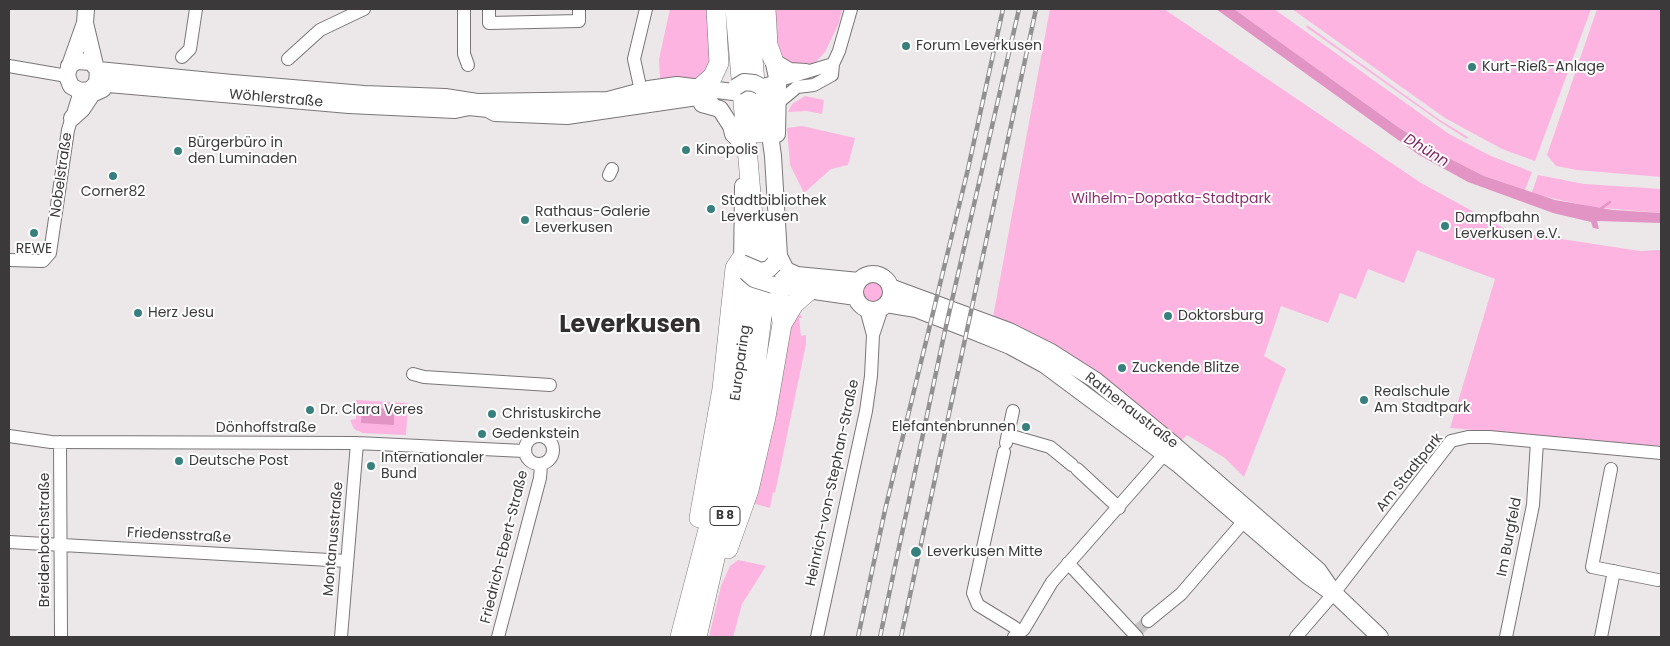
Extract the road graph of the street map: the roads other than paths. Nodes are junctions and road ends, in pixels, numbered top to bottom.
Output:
1 (196, 9) edge
2 (364, 9) edge
3 (464, 9) edge
4 (489, 9) edge
5 (579, 9) edge
6 (646, 9) edge
7 (716, 9) edge
8 (734, 9) edge
9 (749, 9) edge
10 (766, 9) edge
11 (850, 9) edge
12 (346, 12) edge
13 (86, 16) edge
14 (720, 48) junction
15 (182, 57) dead end
16 (288, 60) dead end
17 (468, 64) dead end
18 (833, 64) junction
19 (9, 66) edge
20 (769, 69) junction
21 (811, 70) junction
22 (68, 71) junction
23 (102, 72) junction
24 (733, 84) junction
25 (702, 86) junction
26 (80, 91) junction
27 (641, 91) junction
28 (500, 106) junction
29 (772, 107) junction
30 (631, 111) junction
31 (72, 118) junction
32 (738, 139) junction
33 (778, 230) junction
34 (9, 260) edge
35 (777, 260) junction
36 (742, 264) junction
37 (824, 277) junction
38 (859, 281) junction
39 (776, 286) junction
40 (890, 287) junction
41 (810, 290) junction
42 (873, 304) junction
43 (782, 324) junction
44 (413, 374) dead end
45 (550, 385) dead end
46 (1013, 411) dead end
47 (9, 436) edge
48 (60, 442) junction
49 (1537, 442) junction
50 (356, 444) junction
51 (1006, 445) junction
52 (524, 450) junction
53 (1169, 450) junction
54 (1661, 454) edge
55 (541, 465) junction
56 (1612, 470) dead end
57 (1119, 508) junction
58 (1244, 521) junction
59 (9, 542) edge
60 (62, 545) junction
61 (347, 561) junction
62 (1068, 563) junction
63 (1614, 571) junction
64 (1658, 580) dead end
65 (1334, 594) junction
66 (690, 597) junction
67 (1148, 621) tunnel mouth
68 (1136, 634) edge
69 (1017, 635) edge
70 (691, 636) edge
71 (61, 637) edge
72 (341, 637) edge
73 (498, 637) edge
74 (817, 637) edge
75 (1296, 637) edge
76 (1380, 637) edge
77 (1506, 637) edge
78 (1601, 637) edge

1 - 15 street
2 - 12 street
3 - 17 street
4 - 5 street
6 - 27 street
7 - 14 highway
8 - 66 highway, Europaring / B 8
9 - 70 highway, Europaring / B 8
10 - 20 highway
11 - 18 street
12 - 16 street
13 - 22 main road
13 - 23 main road
14 - 24 highway
14 - 25 highway
18 - 21 street
18 - 29 street
19 - 22 street
20 - 21 street
20 - 21 street
20 - 24 main road, bridge
20 - 29 main road
22 - 23 main road
22 - 26 main road
23 - 26 main road
23 - 28 main road, Wöhlerstraße
23 - 31 main road
24 - 25 main road, Wöhlerstraße
24 - 32 main road
25 - 27 main road, Wöhlerstraße
25 - 30 main road
26 - 31 street, Nobelstraße
27 - 28 main road, Wöhlerstraße
28 - 30 main road, Wöhlerstraße
29 - 33 main road
30 - 32 main road, Wöhlerstraße
31 - 34 street, Nobelstraße
32 - 36 main road
33 - 35 main road
33 - 37 main road
35 - 36 main road, bridge
35 - 37 main road
35 - 39 main road
36 - 39 main road, Rathenaustraße, bridge
36 - 66 highway
37 - 38 main road
38 - 40 main road
38 - 42 main road
39 - 41 main road, Rathenaustraße
39 - 43 highway
40 - 42 main road
40 - 53 main road, Rathenaustraße
41 - 42 main road, Rathenaustraße
41 - 43 highway
42 - 53 main road, Rathenaustraße
42 - 74 street, Heinrich-von-Stephan-Straße
43 - 70 highway
44 - 45 street
46 - 51 street
47 - 48 street, Dönhoffstraße
48 - 50 street, Dönhoffstraße
48 - 60 street, Breidenbachstraße
49 - 54 street, Am Stadtpark
49 - 65 street, Am Stadtpark
49 - 77 street, Im Burgfeld
50 - 52 street, Dönhoffstraße
50 - 61 street, Montanusstraße
51 - 57 street
51 - 69 street
52 - 55 street
52 - 55 street
53 - 57 street
53 - 58 main road, Rathenaustraße
53 - 65 main road, Rathenaustraße
55 - 73 street, Friedrich-Ebert-Straße
56 - 63 street
57 - 62 street
58 - 65 main road, Rathenaustraße
58 - 67 street
59 - 60 street, Friedensstraße
60 - 61 street, Friedensstraße
60 - 71 street, Breidenbachstraße
61 - 72 street, Montanusstraße
62 - 68 street
62 - 69 street
63 - 64 street
63 - 78 street
65 - 75 street, Am Stadtpark
65 - 76 main road, Rathenaustraße
66 - 70 highway, Europaring / B 8

